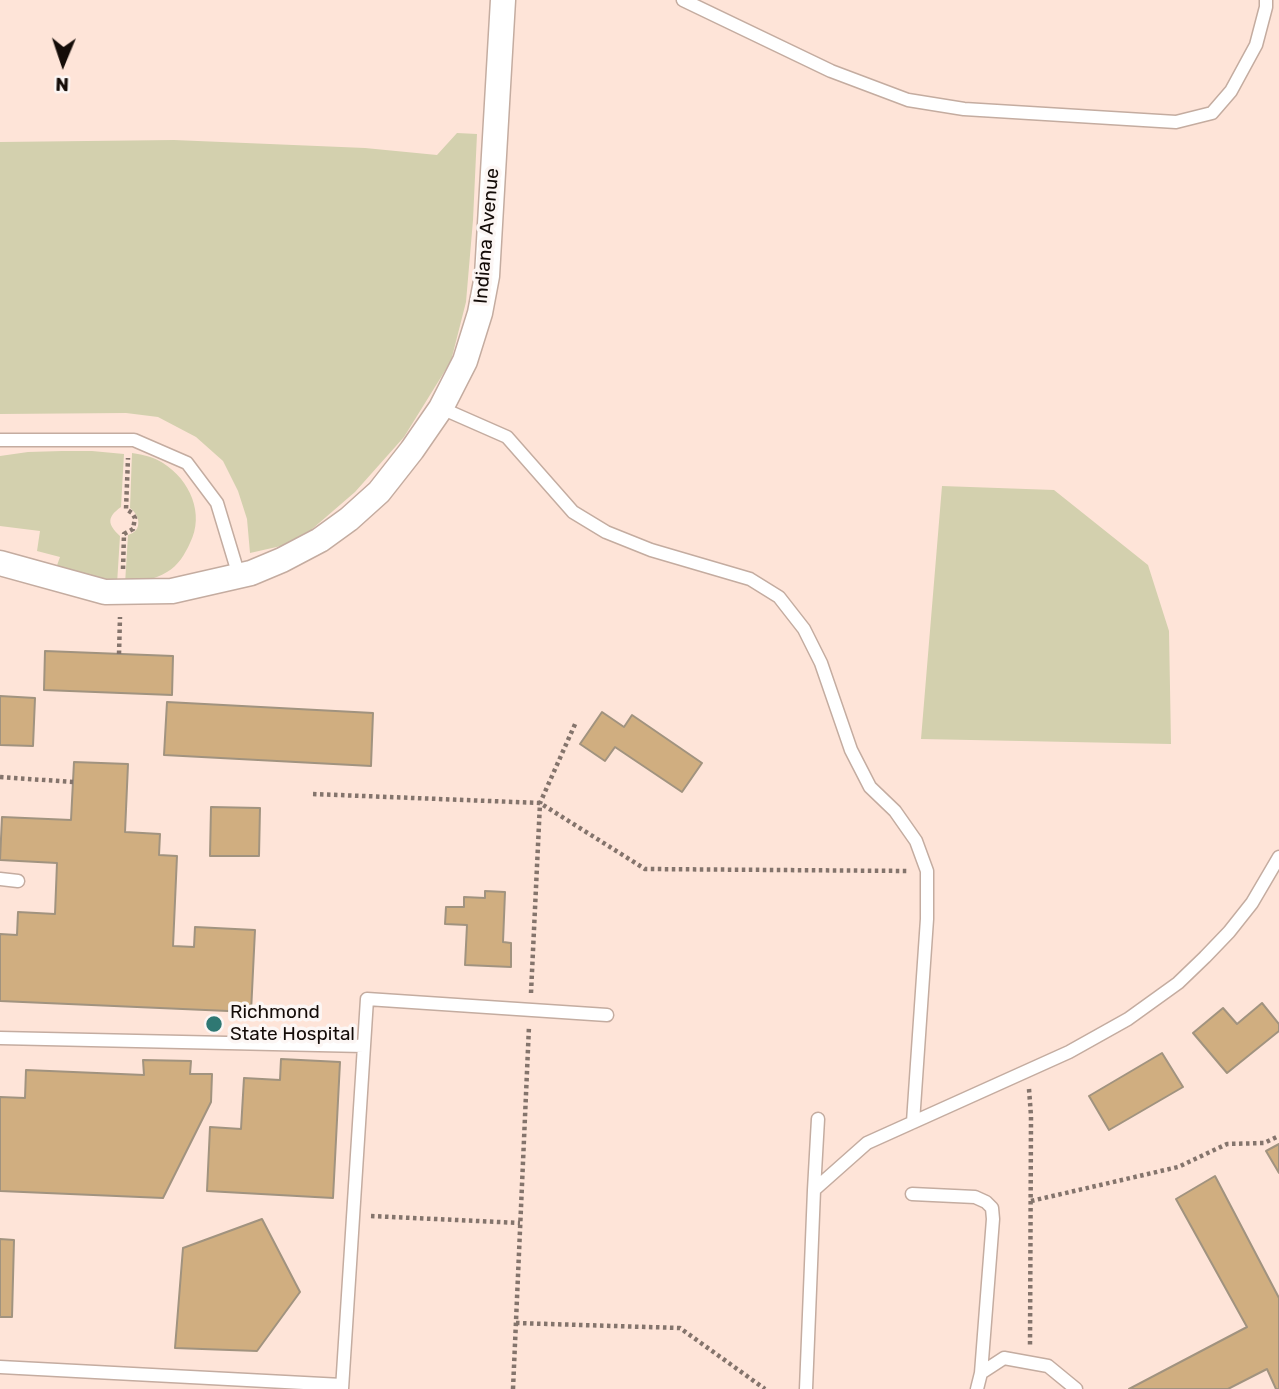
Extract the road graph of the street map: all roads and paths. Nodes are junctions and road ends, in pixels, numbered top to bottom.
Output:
1 (503, 0) edge
2 (683, 0) edge
3 (1266, 0) edge
4 (441, 408) junction
5 (0, 440) edge
6 (129, 440) junction
7 (0, 563) edge
8 (239, 576) junction
9 (121, 592) junction
10 (119, 654) dead end
11 (576, 722) dead end
12 (0, 777) edge
13 (73, 782) dead end
14 (313, 794) dead end
15 (540, 803) junction
16 (1279, 858) edge
17 (927, 871) junction
18 (0, 879) edge
19 (18, 880) dead end
20 (530, 1011) junction
21 (607, 1015) dead end
22 (0, 1038) edge
23 (364, 1046) junction
24 (1028, 1071) junction
25 (818, 1119) dead end
26 (913, 1122) junction
27 (1279, 1136) edge
28 (814, 1190) junction
29 (912, 1194) dead end
30 (1031, 1201) junction
31 (353, 1215) junction
32 (520, 1223) junction
33 (516, 1323) junction
34 (1029, 1362) junction
35 (0, 1367) edge
36 (981, 1373) junction
37 (342, 1387) edge
38 (513, 1389) edge
39 (765, 1389) edge
40 (806, 1389) edge
41 (977, 1389) edge
42 (1076, 1389) edge

1 - 4 street, Indiana Avenue
2 - 3 lane
4 - 8 street, Indiana Avenue
4 - 17 lane
5 - 6 lane
6 - 8 lane
6 - 9 path
7 - 9 street, Indiana Avenue
8 - 9 street, Indiana Avenue
9 - 10 path
11 - 15 path
12 - 13 path
14 - 15 path
15 - 17 path
15 - 20 path
16 - 24 lane
17 - 26 lane
18 - 19 lane
20 - 21 lane
20 - 23 lane
20 - 32 path
22 - 23 lane
23 - 31 lane
24 - 26 lane
24 - 30 path
25 - 28 lane
26 - 28 lane
27 - 30 path
28 - 40 lane
29 - 36 lane
30 - 34 path
31 - 32 path
31 - 37 lane
32 - 33 path
33 - 38 path
33 - 39 path
34 - 36 lane
34 - 42 lane
35 - 37 lane
36 - 41 lane

